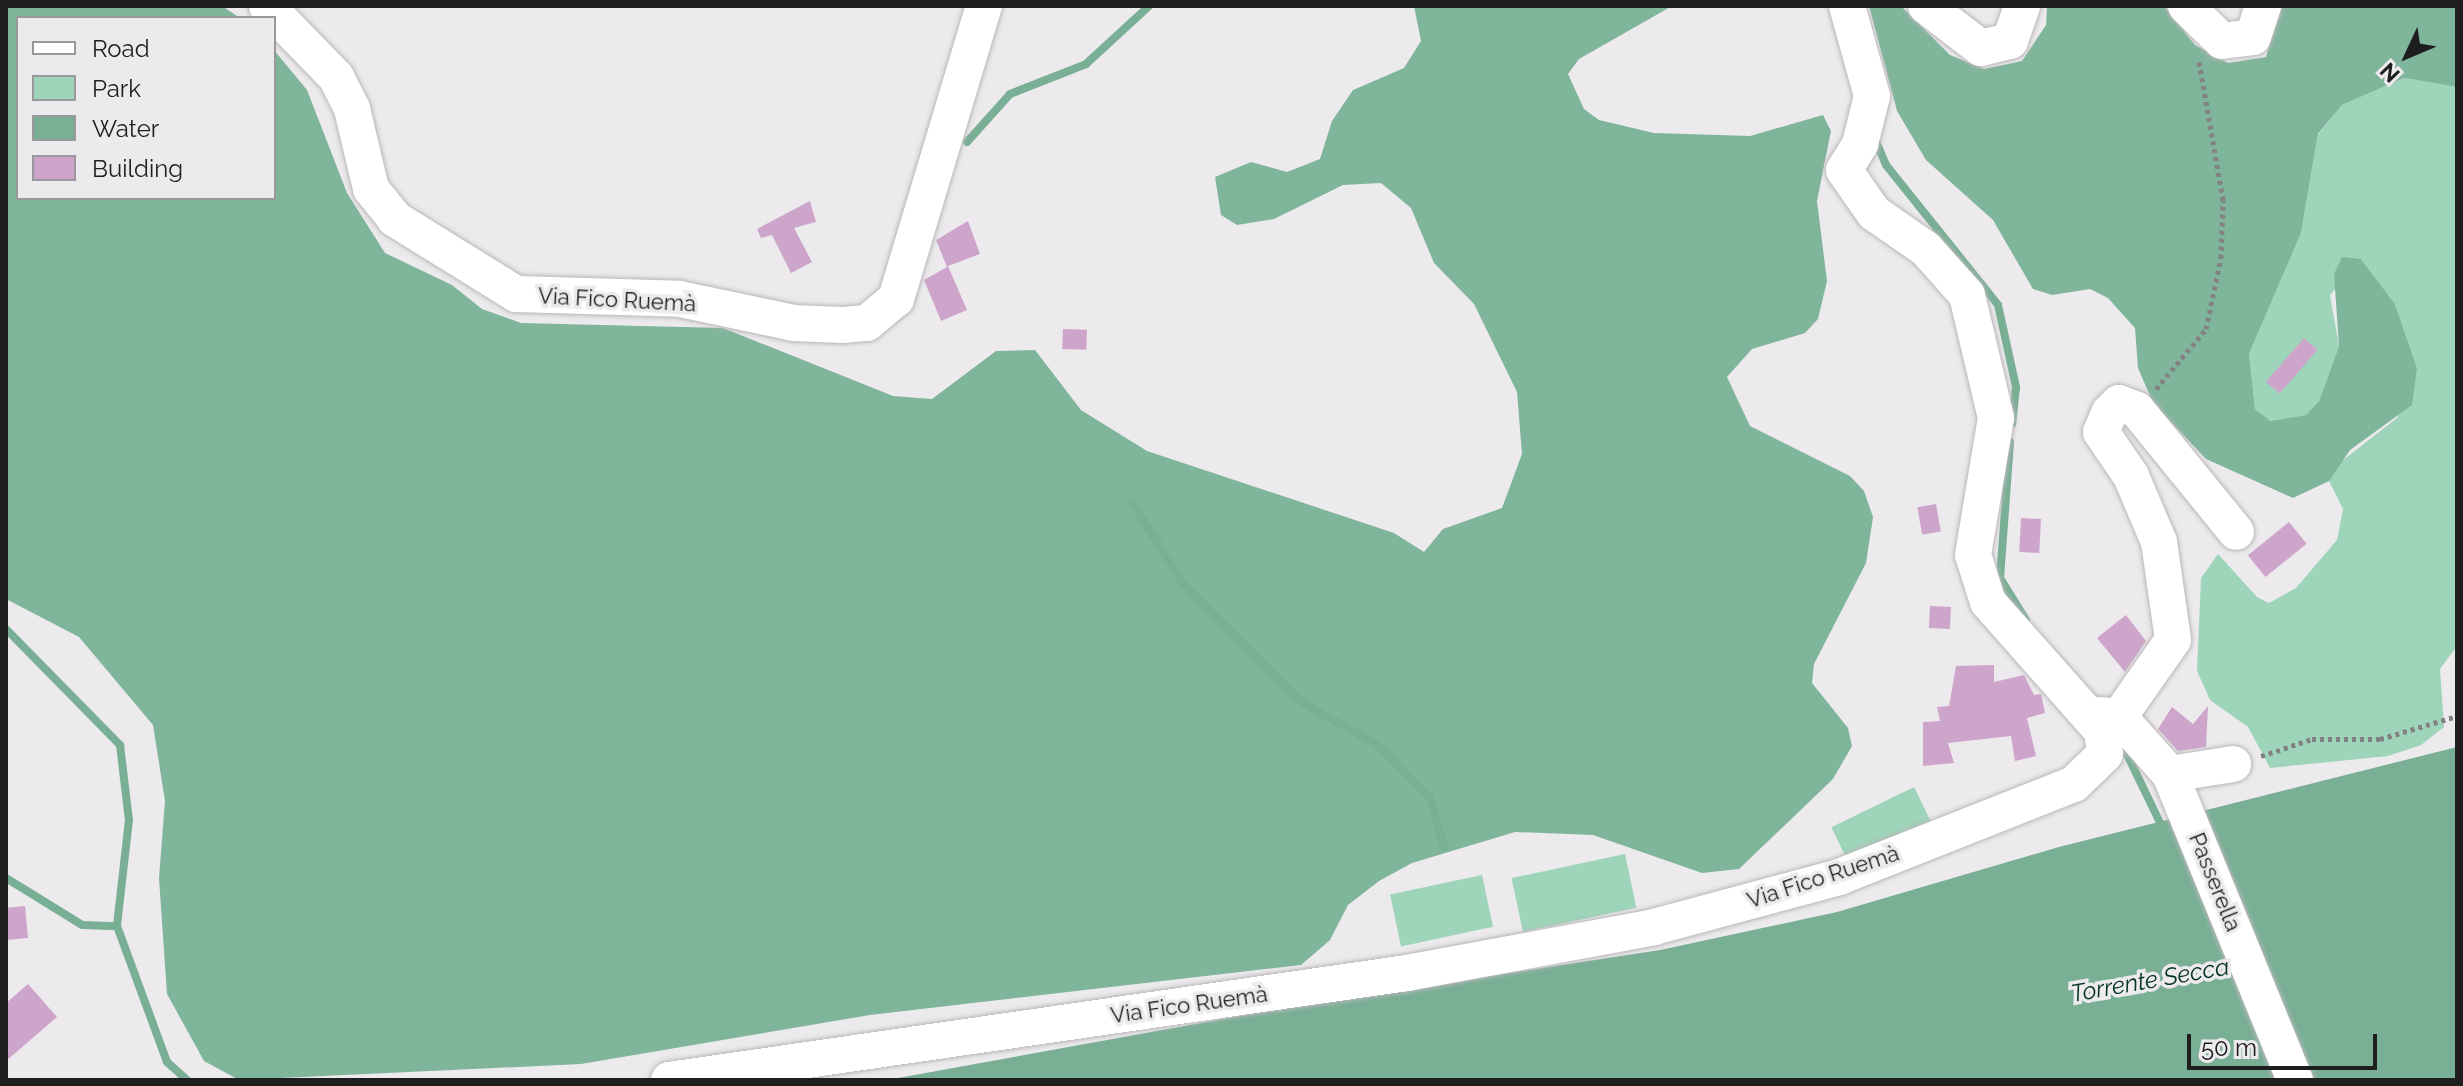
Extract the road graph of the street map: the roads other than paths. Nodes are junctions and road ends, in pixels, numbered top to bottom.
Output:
1 (267, 6) edge
2 (984, 6) edge
3 (1847, 6) edge
4 (1926, 6) edge
5 (2022, 6) edge
6 (2186, 6) edge
7 (2263, 6) edge
8 (2236, 532) dead end
9 (2102, 716) junction
10 (2233, 764) road end
11 (2170, 774) junction
12 (669, 1080) edge
13 (2295, 1080) edge

1 - 2 street, Via Fico Ruemà
3 - 9 street, Via Fico Ruemà
4 - 5 street
6 - 7 street
8 - 9 street
9 - 11 street, Passerella
9 - 12 street, Via Fico Ruemà
10 - 11 street
11 - 13 street, Passerella

